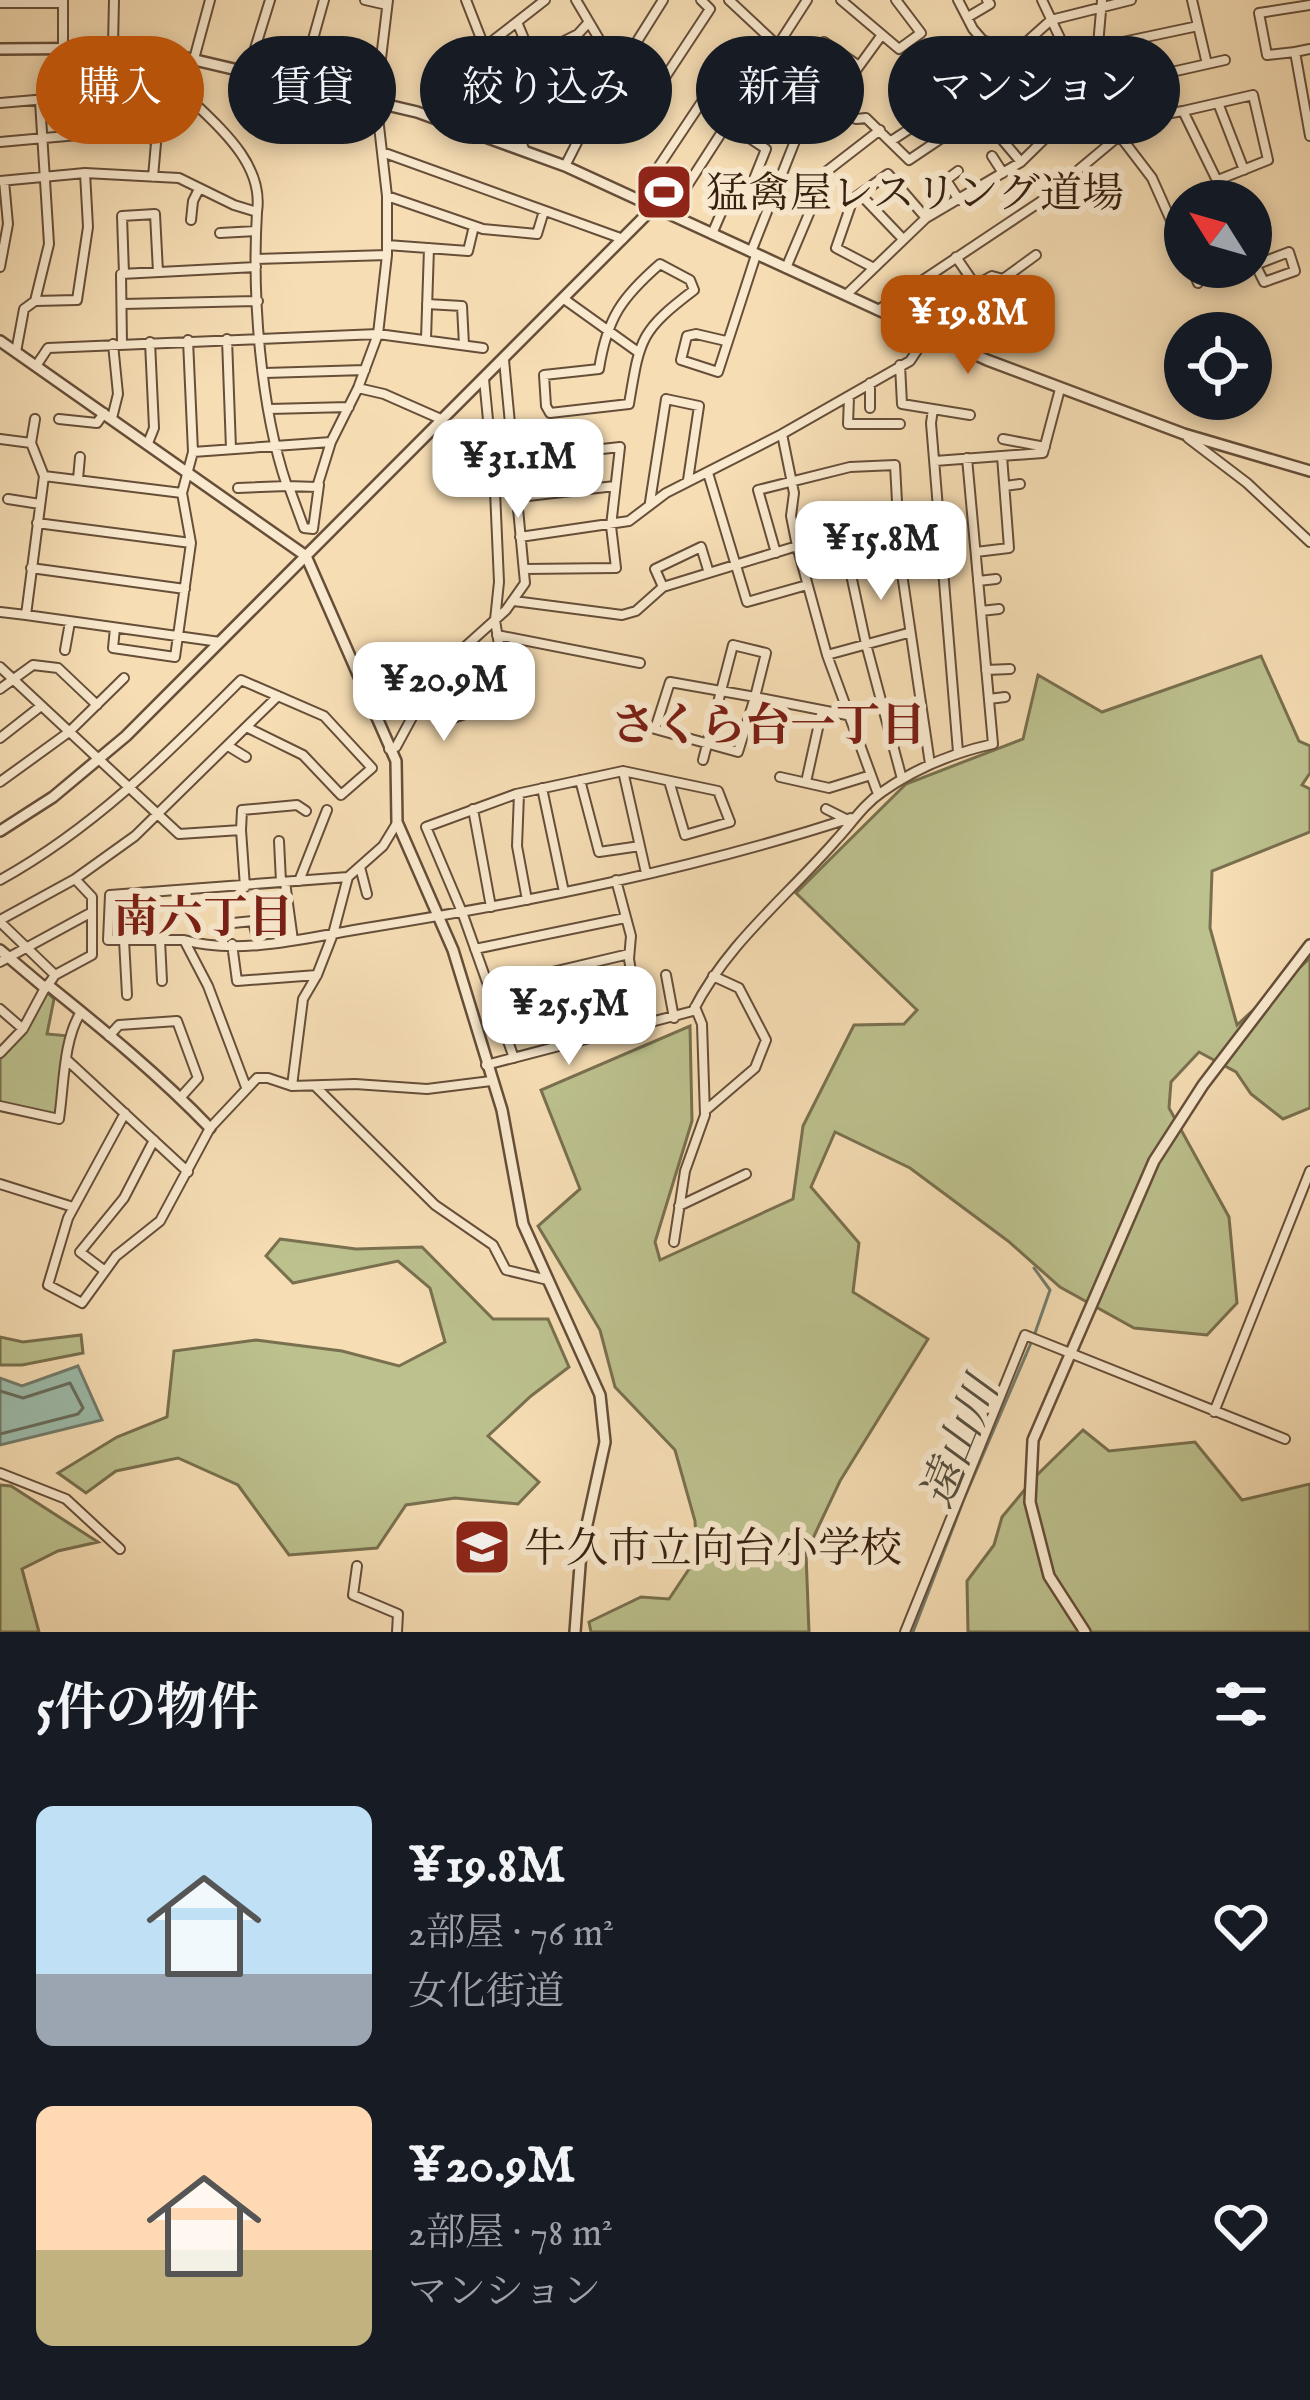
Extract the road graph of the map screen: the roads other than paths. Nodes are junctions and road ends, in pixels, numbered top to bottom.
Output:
1 (114, 0) edge
2 (210, 0) edge
3 (270, 0) edge
4 (324, 0) edge
5 (365, 0) edge
6 (466, 0) edge
7 (545, 0) edge
8 (576, 0) edge
9 (663, 0) edge
10 (701, 0) edge
11 (729, 0) edge
12 (749, 0) edge
13 (807, 0) edge
14 (841, 0) edge
15 (896, 0) edge
16 (958, 0) edge
17 (987, 0) edge
18 (1042, 0) edge
19 (1068, 0) edge
20 (1131, 0) edge
21 (1192, 0) edge
22 (63, 2) edge
23 (0, 3) edge
24 (388, 3) edge
25 (1102, 3) edge
26 (1310, 5) edge
27 (742, 11) junction
28 (1073, 13) junction
29 (968, 17) junction
30 (1051, 20) junction
31 (517, 22) junction
32 (589, 22) junction
33 (1198, 26) junction
34 (62, 36) edge
35 (113, 36) edge
36 (200, 36) edge
37 (259, 36) edge
38 (314, 36) edge
39 (384, 36) edge
40 (482, 36) edge
41 (499, 36) edge
42 (523, 36) edge
43 (574, 36) edge
44 (597, 36) edge
45 (640, 36) edge
46 (768, 36) edge
47 (783, 36) edge
48 (881, 36) junction
49 (981, 36) edge
50 (1034, 36) edge
51 (1059, 36) edge
52 (1100, 36) edge
53 (1151, 36) edge
54 (36, 48) edge
55 (0, 49) edge
56 (1310, 49) edge
57 (1295, 52) junction
58 (864, 59) edge
59 (1225, 60) dead end
60 (1207, 64) junction
61 (672, 65) edge
62 (1180, 70) edge
63 (36, 100) edge
64 (0, 103) edge
65 (1218, 103) junction
66 (396, 107) edge
67 (696, 110) edge
68 (1183, 111) junction
69 (204, 112) edge
70 (1180, 112) edge
71 (864, 118) edge
72 (880, 130) junction
73 (1310, 136) edge
74 (888, 138) edge
75 (36, 139) edge
76 (0, 142) edge
77 (43, 144) edge
78 (156, 144) edge
79 (381, 144) edge
80 (522, 144) edge
81 (578, 144) edge
82 (715, 144) edge
83 (758, 144) edge
84 (794, 144) edge
85 (894, 144) edge
86 (935, 144) edge
87 (1006, 144) edge
88 (1040, 144) edge
89 (1110, 144) edge
90 (1125, 144) edge
91 (524, 149) junction
92 (382, 152) junction
93 (992, 156) dead end
94 (1021, 162) junction
95 (566, 166) junction
96 (1244, 170) junction
97 (958, 171) dead end
98 (85, 173) junction
99 (1003, 173) junction
100 (46, 177) junction
101 (153, 177) junction
102 (1218, 180) joint
103 (2, 181) edge
104 (687, 187) junction
105 (199, 189) junction
106 (860, 194) junction
107 (387, 196) junction
108 (959, 200) junction
109 (1164, 205) edge
110 (654, 207) junction
111 (544, 211) junction
112 (257, 212) junction
113 (669, 214) junction
114 (926, 218) junction
115 (191, 220) dead end
116 (474, 226) junction
117 (256, 231) junction
118 (220, 233) dead end
119 (712, 234) junction
120 (902, 238) junction
121 (623, 239) junction
122 (429, 248) junction
123 (387, 250) junction
124 (754, 254) junction
125 (1036, 254) dead end
126 (956, 257) junction
127 (1253, 261) edge
128 (256, 263) junction
129 (0, 267) edge
130 (786, 268) junction
131 (874, 268) junction
132 (158, 272) junction
133 (124, 274) junction
134 (976, 285) junction
135 (845, 296) junction
136 (564, 299) junction
137 (34, 301) junction
138 (258, 302) junction
139 (123, 304) junction
140 (427, 304) junction
141 (876, 310) junction
142 (607, 330) junction
143 (922, 332) junction
144 (378, 334) junction
145 (262, 337) junction
146 (227, 339) junction
147 (0, 340) edge
148 (188, 340) junction
149 (426, 340) junction
150 (726, 341) junction
151 (150, 342) junction
152 (118, 344) junction
153 (464, 345) junction
154 (483, 348) dead end
155 (16, 352) junction
156 (638, 352) junction
157 (504, 360) junction
158 (900, 365) junction
159 (36, 366) junction
160 (365, 370) junction
161 (265, 373) junction
162 (484, 379) junction
163 (869, 383) junction
164 (358, 388) junction
165 (1060, 389) junction
166 (849, 395) junction
167 (349, 407) junction
168 (869, 408) dead end
169 (268, 409) junction
170 (933, 409) junction
171 (970, 415) dead end
172 (108, 416) junction
173 (35, 419) dead end
174 (59, 419) dead end
175 (443, 420) junction
176 (900, 424) dead end
177 (782, 434) junction
178 (1184, 434) junction
179 (0, 439) edge
180 (1003, 440) dead end
181 (331, 442) junction
182 (31, 443) junction
183 (148, 443) junction
184 (274, 443) junction
185 (1045, 447) junction
186 (231, 448) junction
187 (193, 452) junction
188 (1002, 456) junction
189 (80, 457) dead end
190 (967, 458) junction
191 (512, 459) junction
192 (934, 461) junction
193 (188, 471) junction
194 (1310, 471) edge
195 (708, 473) junction
196 (44, 476) junction
197 (78, 480) junction
198 (790, 480) junction
199 (687, 481) junction
200 (1020, 484) dead end
201 (319, 485) junction
202 (288, 486) junction
203 (615, 486) junction
204 (1005, 486) junction
205 (238, 488) dead end
206 (182, 494) junction
207 (519, 497) junction
208 (8, 499) dead end
209 (40, 504) junction
210 (650, 504) junction
211 (38, 523) junction
212 (611, 526) junction
213 (520, 537) junction
214 (1310, 542) edge
215 (191, 543) junction
216 (797, 546) junction
217 (976, 552) junction
218 (776, 553) junction
219 (306, 556) junction
220 (736, 565) junction
221 (31, 568) junction
222 (524, 569) junction
223 (853, 570) junction
224 (709, 573) junction
225 (997, 579) dead end
226 (978, 580) junction
227 (807, 584) junction
228 (663, 587) junction
229 (185, 589) junction
230 (514, 601) junction
231 (999, 609) dead end
232 (981, 611) junction
233 (0, 613) edge
234 (26, 615) junction
235 (495, 620) junction
236 (70, 622) junction
237 (115, 628) junction
238 (908, 633) junction
239 (497, 634) junction
240 (180, 636) junction
241 (221, 642) junction
242 (866, 644) junction
243 (65, 650) dead end
244 (827, 655) junction
245 (640, 663) dead end
246 (0, 667) edge
247 (1010, 669) dead end
248 (503, 670) dead end
249 (986, 670) junction
250 (124, 678) dead end
251 (13, 680) junction
252 (0, 689) edge
253 (426, 690) junction
254 (719, 690) junction
255 (278, 696) junction
256 (755, 697) junction
257 (1005, 697) dead end
258 (989, 699) junction
259 (499, 702) dead end
260 (97, 705) junction
261 (41, 706) junction
262 (822, 710) junction
263 (848, 715) junction
264 (246, 727) junction
265 (69, 732) junction
266 (0, 738) edge
267 (706, 743) junction
268 (228, 746) junction
269 (389, 749) junction
270 (958, 752) junction
271 (246, 757) dead end
272 (703, 760) dead end
273 (100, 761) junction
274 (931, 764) junction
275 (622, 771) junction
276 (871, 775) junction
277 (780, 777) dead end
278 (902, 779) junction
279 (580, 780) junction
280 (669, 781) junction
281 (0, 782) edge
282 (806, 782) junction
283 (131, 788) junction
284 (542, 788) junction
285 (519, 793) junction
286 (878, 794) junction
287 (473, 809) junction
288 (826, 809) dead end
289 (327, 810) dead end
290 (306, 811) dead end
291 (158, 815) junction
292 (850, 818) junction
293 (397, 822) junction
294 (242, 830) junction
295 (0, 831) edge
296 (279, 842) dead end
297 (640, 846) junction
298 (360, 867) junction
299 (646, 873) junction
300 (348, 877) junction
301 (75, 879) junction
302 (0, 880) edge
303 (616, 880) junction
304 (299, 881) junction
305 (283, 882) junction
306 (245, 887) junction
307 (564, 892) junction
308 (368, 894) dead end
309 (527, 900) junction
310 (491, 907) junction
311 (92, 912) junction
312 (462, 912) junction
313 (436, 917) junction
314 (625, 918) junction
315 (0, 921) edge
316 (333, 934) junction
317 (124, 940) junction
318 (160, 940) junction
319 (184, 940) junction
320 (293, 940) junction
321 (258, 942) junction
322 (228, 944) junction
323 (1310, 945) edge
324 (28, 949) junction
325 (475, 950) junction
326 (629, 954) junction
327 (3, 957) edge
328 (317, 975) junction
329 (666, 975) dead end
330 (713, 976) junction
331 (162, 980) dead end
332 (49, 982) junction
333 (489, 987) junction
334 (127, 995) dead end
335 (635, 995) junction
336 (695, 1007) junction
337 (0, 1009) edge
338 (81, 1012) junction
339 (674, 1018) junction
340 (501, 1022) junction
341 (640, 1025) junction
342 (23, 1030) junction
343 (109, 1036) junction
344 (0, 1053) edge
345 (514, 1058) junction
346 (68, 1060) junction
347 (486, 1065) junction
348 (491, 1081) junction
349 (314, 1085) junction
350 (292, 1086) junction
351 (246, 1088) junction
352 (180, 1098) junction
353 (0, 1106) edge
354 (705, 1111) junction
355 (125, 1113) junction
356 (210, 1128) junction
357 (154, 1140) junction
358 (1310, 1171) edge
359 (188, 1172) junction
360 (746, 1174) dead end
361 (0, 1184) edge
362 (680, 1206) junction
363 (74, 1208) junction
364 (674, 1243) dead end
365 (105, 1271) junction
366 (548, 1280) junction
367 (1072, 1353) junction
368 (1214, 1412) junction
369 (1285, 1439) dead end
370 (0, 1472) edge
371 (121, 1549) dead end
372 (357, 1566) dead end
373 (398, 1632) edge
374 (575, 1632) edge
375 (905, 1632) edge
376 (1085, 1632) edge

1 - 35 street
2 - 36 street
3 - 37 street
4 - 38 street
5 - 24 street
6 - 40 street
7 - 31 street
8 - 32 street
9 - 45 street
10 - 61 street
11 - 27 street
12 - 27 street
13 - 47 street
14 - 48 street
15 - 48 street
16 - 29 street
17 - 29 street
18 - 30 street
19 - 28 street
20 - 25 street
21 - 33 street
22 - 23 street
22 - 34 street
24 - 39 street
25 - 28 street
25 - 52 street
26 - 57 street
27 - 46 street
28 - 30 street
29 - 49 street
30 - 50 street
30 - 51 street
31 - 41 street
31 - 42 street
32 - 43 street
32 - 44 street
33 - 53 street
33 - 60 street
48 - 58 street
54 - 55 street
56 - 57 street
57 - 73 street
59 - 60 street
60 - 62 street
63 - 64 street
65 - 68 street
65 - 96 street
65 - 96 street
66 - 91 street
67 - 104 street
68 - 70 street
68 - 102 street
69 - 112 street
71 - 72 street
72 - 74 street
72 - 130 street
75 - 76 street
77 - 100 street
78 - 101 street
79 - 92 street
80 - 91 street
81 - 95 street
82 - 104 street
83 - 119 street
84 - 124 street
85 - 86 street
87 - 94 street
88 - 94 street
89 - 126 street
90 - 109 street
91 - 95 street
92 - 107 street
92 - 111 street
93 - 99 street
94 - 99 street
95 - 110 street
96 - 102 street
97 - 108 street
98 - 100 street
98 - 101 street
98 - 137 street
99 - 108 street
100 - 103 street
100 - 137 street
101 - 105 street
103 - 129 street
104 - 113 street
105 - 112 street
105 - 115 street
106 - 114 street
106 - 120 street
106 - 131 street
107 - 116 street
107 - 123 street
108 - 114 street
110 - 113 street
110 - 121 street
111 - 116 street
111 - 121 street
112 - 117 street
113 - 119 street
114 - 120 street
116 - 122 street
117 - 118 street
117 - 128 street
119 - 124 street
120 - 131 street
121 - 136 street
122 - 123 street
122 - 140 street
123 - 128 street
123 - 144 street
124 - 130 street
124 - 150 street
125 - 134 street
126 - 134 street
126 - 141 street
127 - 127 street
128 - 132 street
128 - 138 street
130 - 135 street
131 - 135 street
132 - 133 street
132 - 133 street
133 - 139 street
134 - 143 street
135 - 141 street
136 - 142 street
136 - 157 street
137 - 155 street
138 - 139 street
138 - 145 street
139 - 152 street
140 - 149 street
140 - 153 street
141 - 143 street
142 - 156 street
142 - 156 street
142 - 156 street
143 - 158 street
143 - 165 street
144 - 145 street
144 - 149 street
144 - 160 street
145 - 146 street
145 - 161 street
146 - 148 street
146 - 186 street
147 - 155 street
148 - 151 street
148 - 187 street
149 - 153 street
150 - 150 street
151 - 152 street
151 - 183 street
152 - 159 street
152 - 172 street
153 - 154 street
155 - 159 street
157 - 162 street
157 - 191 street
158 - 163 street
158 - 170 street
159 - 172 street
160 - 161 street
160 - 164 street
161 - 169 street
162 - 175 street
162 - 235 street
163 - 166 street
163 - 168 street
164 - 167 street
164 - 175 street
165 - 178 street
165 - 185 street
166 - 176 street
166 - 177 street
167 - 169 street
167 - 181 street
169 - 184 street
170 - 171 street
170 - 192 street
172 - 174 street
172 - 183 street
173 - 182 street
175 - 219 street
177 - 195 street
177 - 198 street
178 - 194 street
178 - 214 street
179 - 182 street
180 - 185 street
181 - 184 street
181 - 201 street
182 - 196 street
183 - 193 street
184 - 186 street
184 - 202 street
185 - 188 street
186 - 187 street
187 - 193 street
188 - 190 street
188 - 204 street
189 - 197 street
190 - 192 street
190 - 217 street
191 - 203 street
191 - 207 street
192 - 270 street
193 - 206 street
193 - 219 street
195 - 199 street
195 - 220 street
196 - 197 street
196 - 209 street
197 - 206 street
198 - 216 street
198 - 218 street
198 - 223 street
199 - 210 street
199 - 210 street
200 - 204 street
201 - 202 street
201 - 202 street
202 - 205 street
203 - 207 street
203 - 212 street
204 - 217 street
206 - 215 street
207 - 213 street
208 - 209 street
209 - 211 street
210 - 212 street
211 - 215 street
211 - 221 street
212 - 213 street
212 - 222 street
213 - 222 street
215 - 229 street
216 - 218 street
216 - 227 street
217 - 226 street
218 - 220 street
219 - 241 street
219 - 269 street
220 - 224 street
220 - 227 street
221 - 229 street
221 - 234 street
222 - 230 street
223 - 238 street
223 - 242 street
224 - 228 street
224 - 228 street
225 - 226 street
226 - 232 street
227 - 244 street
228 - 230 street
229 - 240 street
230 - 235 street
231 - 232 street
232 - 249 street
233 - 234 street
234 - 236 street
235 - 239 street
235 - 253 street
236 - 237 street
236 - 243 street
237 - 240 street
237 - 240 street
238 - 242 street
238 - 274 street
239 - 245 street
239 - 248 street
240 - 241 street
241 - 273 street
242 - 244 street
242 - 278 street
244 - 263 street
246 - 251 street
247 - 249 street
249 - 258 street
250 - 260 street
251 - 252 street
251 - 260 street
251 - 261 street
253 - 259 street
253 - 269 street
254 - 256 street
254 - 256 street
254 - 267 street
254 - 267 street
255 - 264 street
255 - 264 street
255 - 283 street
256 - 262 street
256 - 267 street
257 - 258 street
258 - 270 street
260 - 265 street
261 - 265 street
261 - 266 street
262 - 263 street
262 - 282 street
263 - 276 street
264 - 268 street
265 - 273 street
265 - 281 street
267 - 272 street
268 - 271 street
268 - 291 street
269 - 293 street
270 - 274 street
273 - 283 street
273 - 295 street
274 - 278 street
275 - 279 street
275 - 280 street
275 - 297 street
276 - 282 street
276 - 286 street
277 - 282 street
278 - 286 street
279 - 284 street
279 - 297 street
280 - 280 street
283 - 291 street
283 - 302 street
284 - 285 street
284 - 307 street
285 - 287 street
285 - 309 street
286 - 292 street
287 - 310 street
287 - 312 street
288 - 292 street
289 - 304 street
290 - 294 street
291 - 294 street
291 - 301 street
292 - 299 street
292 - 330 street
293 - 298 street
293 - 313 street
294 - 306 street
296 - 305 street
297 - 299 street
298 - 300 street
298 - 308 street
299 - 303 street
300 - 304 street
300 - 316 street
301 - 311 street
301 - 315 street
303 - 307 street
303 - 314 street
304 - 305 street
305 - 306 street
305 - 320 street
306 - 317 street
307 - 309 street
309 - 310 street
310 - 312 street
311 - 324 street
311 - 332 street
312 - 313 street
312 - 325 street
313 - 316 street
313 - 347 street
314 - 325 street
314 - 326 street
315 - 324 street
316 - 320 street
316 - 328 street
317 - 318 street
317 - 334 street
318 - 319 street
318 - 331 street
319 - 322 street
319 - 351 street
320 - 321 street
321 - 322 street
321 - 322 street
322 - 328 street
323 - 367 street
324 - 327 street
324 - 332 street
325 - 333 street
326 - 333 street
326 - 335 street
327 - 332 street
328 - 350 street
329 - 339 street
330 - 336 street
330 - 354 street
332 - 338 street
332 - 342 street
333 - 340 street
335 - 340 street
335 - 341 street
336 - 339 street
336 - 354 street
337 - 342 street
338 - 343 street
338 - 346 street
339 - 341 street
340 - 345 street
341 - 345 street
342 - 344 street
343 - 352 street
343 - 352 street
345 - 347 street
346 - 353 street
346 - 355 street
347 - 348 street
348 - 349 street
348 - 366 street
349 - 350 street
349 - 366 street
350 - 351 street
351 - 356 street
352 - 356 street
354 - 362 street
355 - 357 street
355 - 363 street
356 - 359 street
357 - 359 street
357 - 365 street
358 - 368 street
359 - 365 street
360 - 362 street
361 - 363 street
362 - 364 street
363 - 365 street
366 - 374 street
367 - 368 street
367 - 375 street
367 - 376 street
368 - 369 street
370 - 371 street
372 - 373 street

